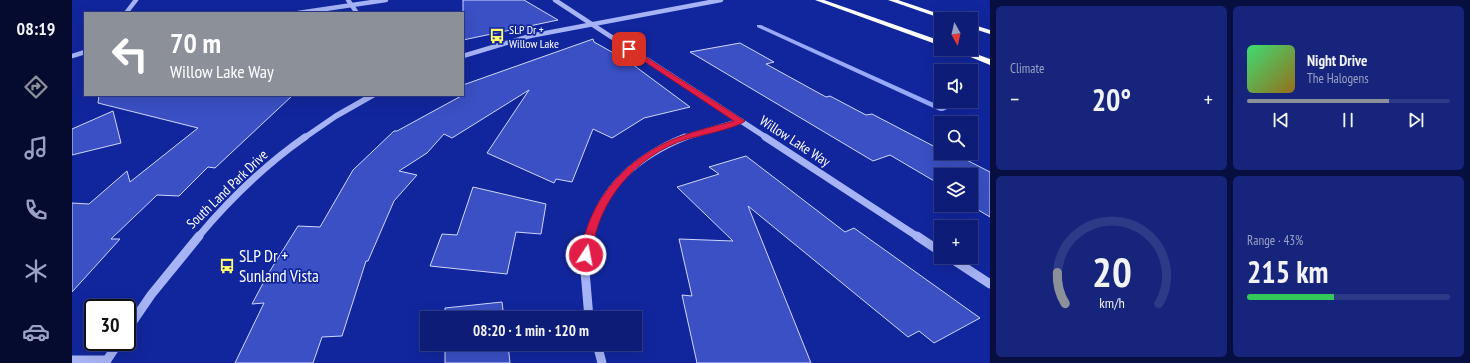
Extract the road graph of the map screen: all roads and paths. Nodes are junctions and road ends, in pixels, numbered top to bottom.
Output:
1 (136, 0) edge
2 (348, 0) edge
3 (386, 0) edge
4 (555, 0) edge
5 (721, 0) edge
6 (818, 0) edge
7 (891, 0) edge
8 (352, 5) junction
9 (127, 12) edge
10 (305, 12) edge
11 (356, 12) edge
12 (934, 14) edge
13 (592, 25) junction
14 (978, 28) edge
15 (990, 32) edge
16 (934, 41) edge
17 (84, 52) edge
18 (72, 56) edge
19 (464, 56) edge
20 (974, 56) edge
21 (990, 62) edge
22 (371, 96) edge
23 (741, 121) junction
24 (934, 247) edge
25 (960, 264) edge
26 (990, 284) edge
27 (588, 311) edge
28 (136, 317) edge
29 (113, 351) edge
30 (599, 351) edge
31 (72, 360) edge
32 (106, 361) edge
33 (602, 363) edge

1 - 9 street
2 - 8 street
3 - 8 street
4 - 13 street, Willow Lake Way
5 - 13 street
6 - 16 highway
7 - 12 highway
8 - 10 street
8 - 11 street
13 - 19 street
13 - 23 street, Willow Lake Way
14 - 15 highway
17 - 18 street
20 - 21 highway
22 - 28 street, South Land Park Drive
23 - 24 street, Willow Lake Way
23 - 27 street
25 - 26 street
29 - 32 street
30 - 33 street
31 - 32 street

